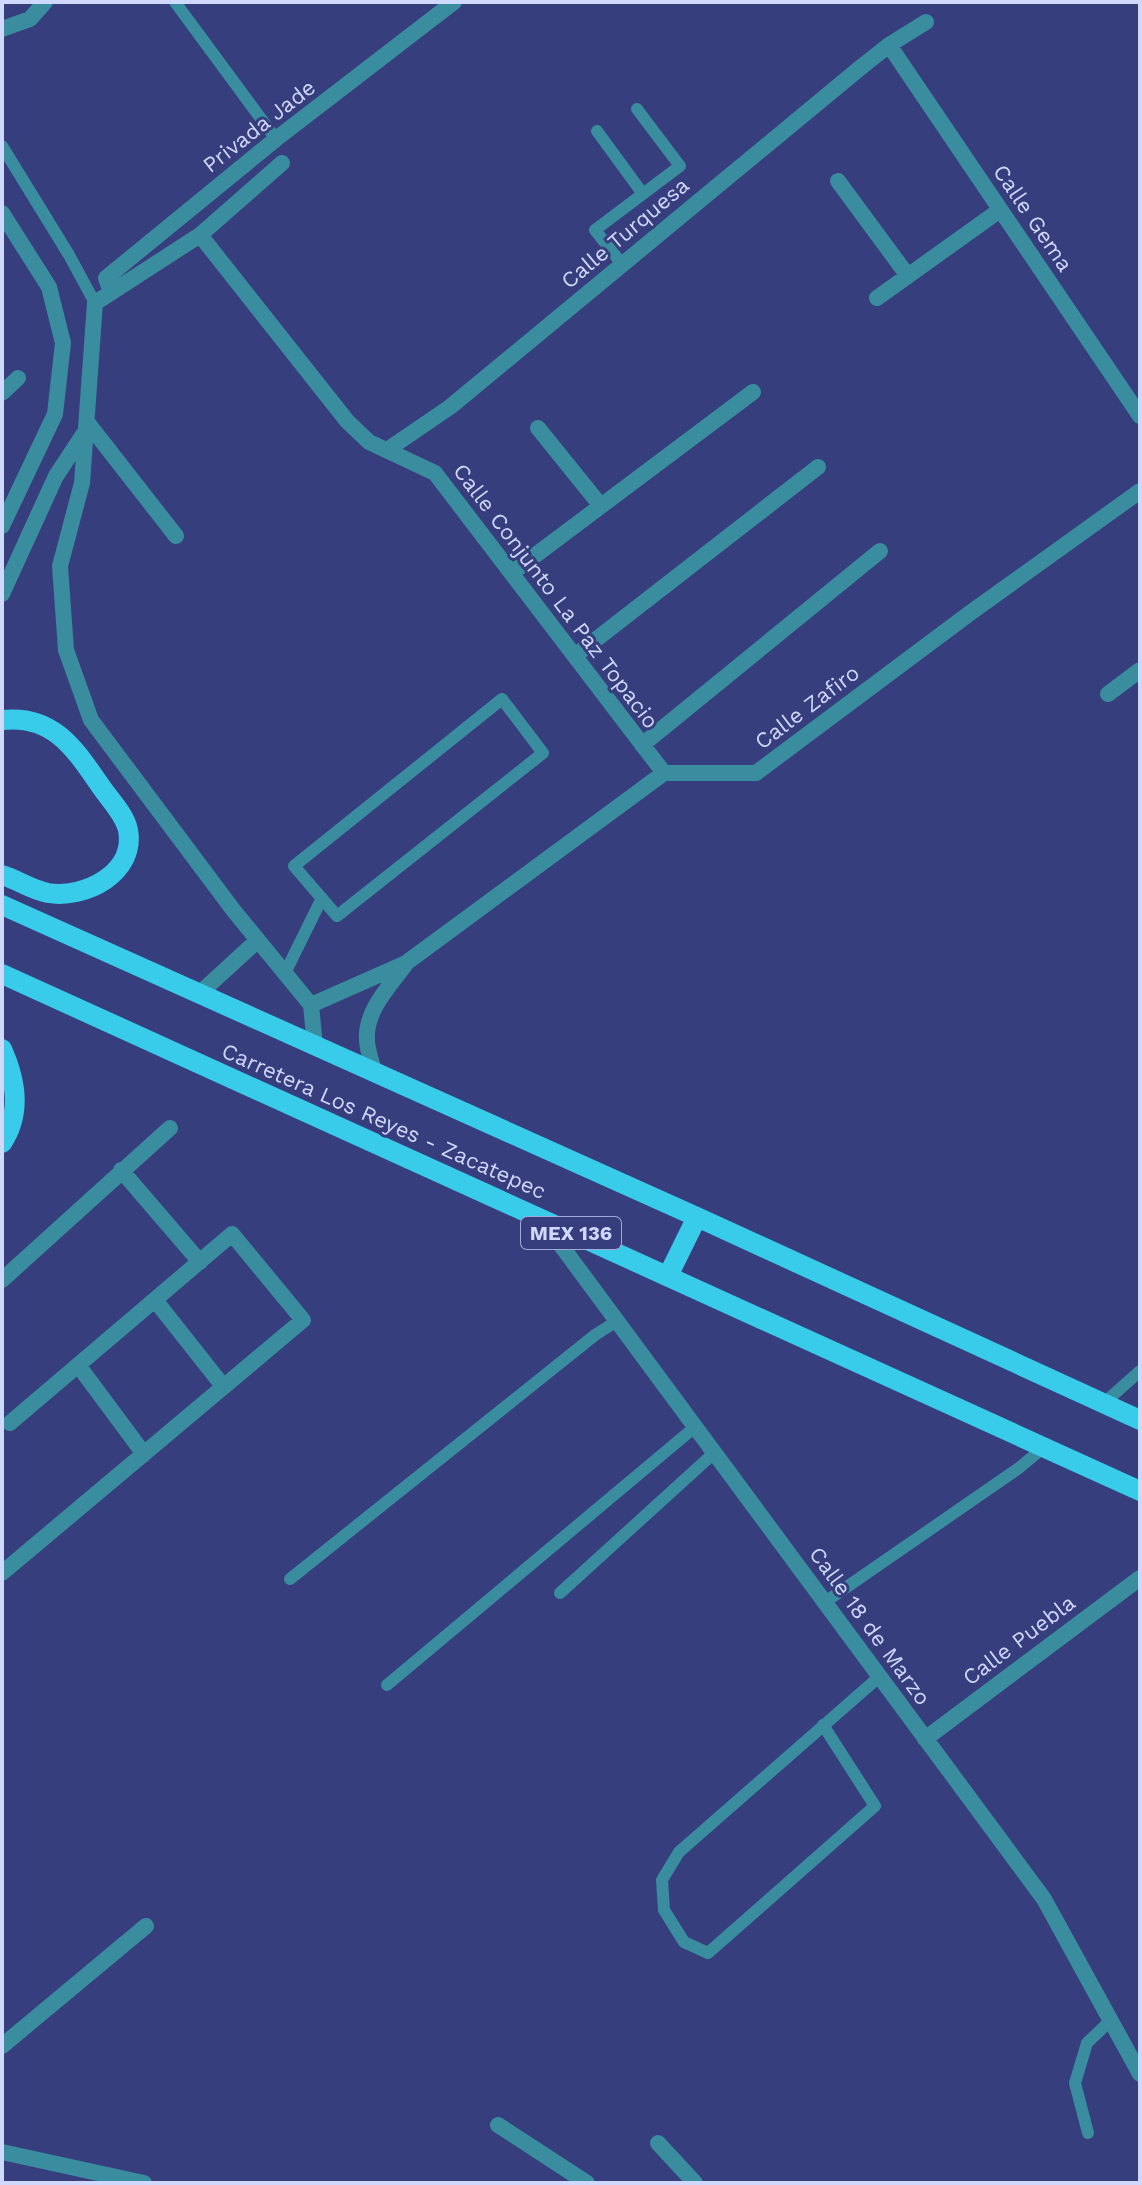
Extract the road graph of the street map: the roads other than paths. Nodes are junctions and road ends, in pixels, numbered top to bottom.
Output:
1 (45, 2) edge
2 (175, 2) edge
3 (454, 2) edge
4 (926, 22) dead end
5 (2, 29) edge
6 (889, 45) junction
7 (637, 109) dead end
8 (597, 131) dead end
9 (276, 139) junction
10 (2, 146) edge
11 (282, 163) dead end
12 (838, 181) dead end
13 (643, 194) junction
14 (1000, 210) junction
15 (2, 213) edge
16 (200, 235) junction
17 (622, 264) junction
18 (908, 276) junction
19 (111, 293) junction
20 (877, 298) dead end
21 (95, 303) junction
22 (63, 343) junction
23 (92, 344) junction
24 (18, 378) dead end
25 (753, 392) dead end
26 (2, 393) edge
27 (1140, 416) edge
28 (86, 426) junction
29 (538, 428) dead end
30 (387, 450) junction
31 (818, 467) dead end
32 (1140, 491) edge
33 (601, 506) junction
34 (2, 526) edge
35 (176, 536) dead end
36 (880, 551) dead end
37 (513, 572) junction
38 (2, 594) edge
39 (576, 655) junction
40 (1140, 670) edge
41 (1108, 694) dead end
42 (2, 720) edge
43 (642, 745) junction
44 (664, 773) junction
45 (2, 875) edge
46 (322, 898) junction
47 (2, 905) edge
48 (258, 940) junction
49 (406, 963) junction
50 (285, 973) junction
51 (2, 974) edge
52 (199, 994) junction
53 (311, 1005) junction
54 (315, 1046) junction
55 (2, 1049) edge
56 (374, 1072) junction
57 (170, 1128) dead end
58 (2, 1143) edge
59 (121, 1170) junction
60 (697, 1217) junction
61 (542, 1219) junction
62 (200, 1262) junction
63 (668, 1276) junction
64 (2, 1280) edge
65 (155, 1300) junction
66 (617, 1321) junction
67 (78, 1365) junction
68 (1140, 1371) edge
69 (223, 1386) junction
70 (1104, 1403) junction
71 (1140, 1420) edge
72 (10, 1423) dead end
73 (695, 1427) junction
74 (1044, 1447) junction
75 (714, 1453) junction
76 (144, 1454) junction
77 (1140, 1491) edge
78 (2, 1573) edge
79 (1140, 1578) edge
80 (290, 1579) dead end
81 (560, 1593) dead end
82 (825, 1602) junction
83 (879, 1677) junction
84 (387, 1685) dead end
85 (823, 1725) junction
86 (925, 1739) junction
87 (146, 1926) dead end
88 (1110, 2021) junction
89 (2, 2046) edge
90 (1140, 2074) edge
91 (498, 2125) dead end
92 (1088, 2133) dead end
93 (658, 2143) dead end
94 (2, 2152) edge
95 (144, 2183) edge
96 (587, 2183) edge
97 (695, 2183) edge

1 - 5 street
2 - 9 lane
3 - 9 street, Privada Jade
4 - 6 street, Calle Turquesa
6 - 14 street, Calle Gema
6 - 17 street, Calle Turquesa
7 - 13 lane
8 - 13 lane
9 - 19 street, Privada Jade
10 - 21 lane
11 - 16 street
12 - 18 street
13 - 17 lane
14 - 18 street
14 - 27 street, Calle Gema
15 - 22 street
16 - 19 street
16 - 30 street, Calle Conjunto La Paz Topacio
17 - 30 street, Calle Turquesa
18 - 20 street
19 - 21 street
21 - 23 street
22 - 23 street
22 - 34 street
23 - 28 street
24 - 26 street
25 - 33 street
28 - 35 street
28 - 38 street
28 - 48 street
29 - 33 street
30 - 37 street, Calle Conjunto La Paz Topacio
31 - 39 street
32 - 44 street, Calle Zafiro
33 - 37 street
36 - 43 street
37 - 39 street, Calle Conjunto La Paz Topacio
39 - 43 street, Calle Conjunto La Paz Topacio
40 - 41 street
42 - 45 main road
43 - 44 street, Calle Conjunto La Paz Topacio
44 - 49 street
46 - 46 lane
46 - 50 lane
47 - 52 main road, Carretera Los Reyes - Zacatepec / MEX 136
48 - 50 street
48 - 52 street
49 - 53 street
49 - 56 street
50 - 53 street
51 - 61 main road, Carretera Los Reyes - Zacatepec / MEX 136
52 - 54 main road, Carretera Los Reyes - Zacatepec / MEX 136
53 - 54 street
54 - 56 main road, Carretera Los Reyes - Zacatepec / MEX 136
55 - 58 main road
56 - 60 main road, Carretera Los Reyes - Zacatepec / MEX 136
57 - 59 street
59 - 62 street
59 - 64 street
60 - 63 main road
60 - 70 main road, Carretera Los Reyes - Zacatepec / MEX 136
61 - 63 main road, Carretera Los Reyes - Zacatepec / MEX 136
61 - 66 street, Calle 18 de Marzo
62 - 65 street
62 - 69 street
63 - 74 main road, Carretera Los Reyes - Zacatepec / MEX 136
65 - 67 street
65 - 69 street
66 - 73 street, Calle 18 de Marzo
66 - 80 lane
67 - 72 street
67 - 76 street
68 - 70 lane
69 - 76 street
70 - 71 main road, Carretera Los Reyes - Zacatepec / MEX 136
73 - 75 street, Calle 18 de Marzo
73 - 84 lane
74 - 77 main road, Carretera Los Reyes - Zacatepec / MEX 136
74 - 82 lane
75 - 81 lane
75 - 82 street, Calle 18 de Marzo
76 - 78 street
79 - 86 street, Calle Puebla
82 - 83 street, Calle 18 de Marzo
83 - 85 lane
83 - 86 street, Calle 18 de Marzo
85 - 85 lane
86 - 88 street, Calle 18 de Marzo
87 - 89 street
88 - 90 street, Calle 18 de Marzo
88 - 92 lane
91 - 96 street
93 - 97 street
94 - 95 street

